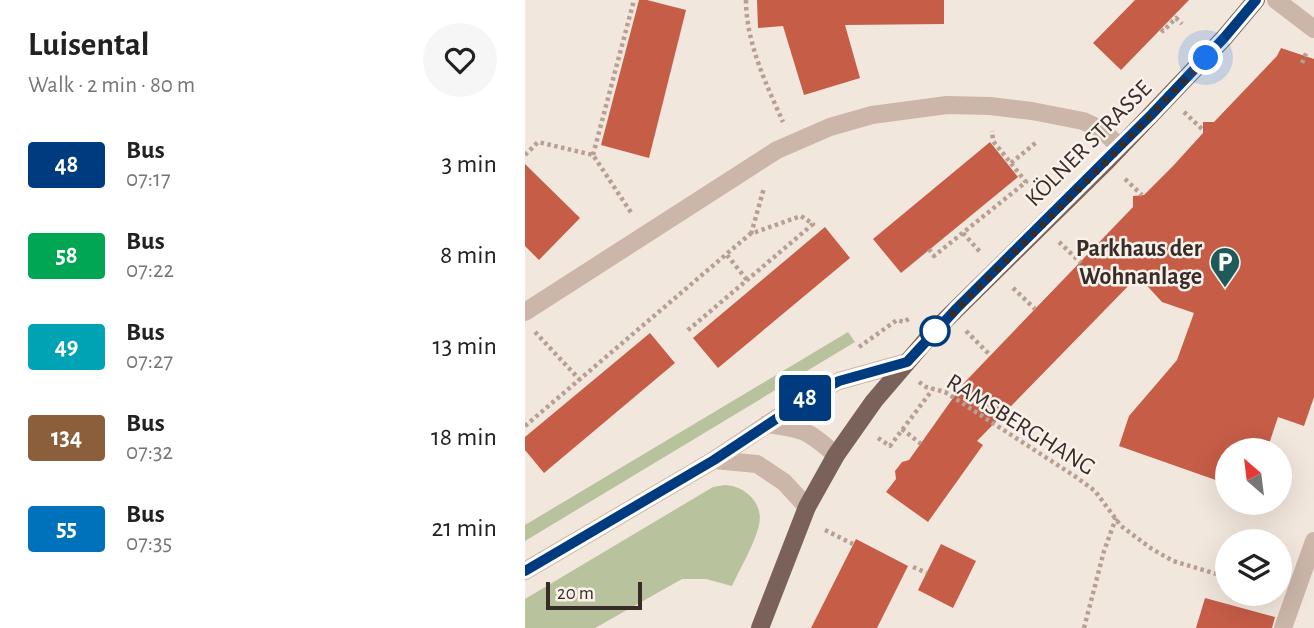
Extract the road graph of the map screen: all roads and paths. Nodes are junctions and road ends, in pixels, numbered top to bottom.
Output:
1 (634, 0) edge
2 (746, 0) edge
3 (1256, 0) edge
4 (1276, 0) edge
5 (1182, 24) dead end
6 (1161, 29) dead end
7 (1314, 29) edge
8 (990, 106) junction
9 (1038, 141) dead end
10 (793, 142) junction
11 (1120, 147) junction
12 (525, 155) edge
13 (593, 155) junction
14 (1011, 163) junction
15 (987, 201) dead end
16 (993, 208) junction
17 (963, 233) junction
18 (646, 236) junction
19 (929, 249) dead end
20 (977, 250) dead end
21 (727, 255) junction
22 (747, 280) junction
23 (918, 312) dead end
24 (950, 316) junction
25 (526, 318) edge
26 (687, 331) dead end
27 (857, 349) dead end
28 (991, 355) dead end
29 (904, 365) junction
30 (580, 380) junction
31 (933, 389) junction
32 (767, 424) junction
33 (525, 426) edge
34 (902, 429) junction
35 (921, 444) dead end
36 (890, 446) dead end
37 (836, 455) junction
38 (714, 460) junction
39 (805, 512) junction
40 (1117, 517) junction
41 (1314, 541) edge
42 (853, 544) dead end
43 (913, 567) dead end
44 (525, 571) edge
45 (927, 573) dead end
46 (1215, 573) edge
47 (760, 628) edge
48 (1084, 628) edge
49 (1283, 628) edge

1 - 13 path
2 - 10 path
3 - 11 main road, KÖLNER STRASSE
4 - 7 street
5 - 6 path
8 - 10 street
8 - 11 street
8 - 14 path, KÖLNER STRASSE
9 - 14 path, KÖLNER STRASSE
10 - 18 street
11 - 24 main road, KÖLNER STRASSE
12 - 13 path
13 - 18 path
14 - 16 path, KÖLNER STRASSE
15 - 16 path, KÖLNER STRASSE
16 - 17 path, KÖLNER STRASSE
17 - 19 path, KÖLNER STRASSE
17 - 20 path
18 - 25 street
21 - 22 path
21 - 22 path
21 - 30 path
22 - 26 path
23 - 27 path
24 - 28 path
24 - 29 main road, KÖLNER STRASSE
25 - 30 path
29 - 31 path, RAMSBERGHANG
29 - 32 street
29 - 37 main road, KÖLNER STRASSE
30 - 33 path
31 - 34 path
31 - 40 path, RAMSBERGHANG
32 - 37 street
32 - 38 street
34 - 35 path
34 - 36 path
37 - 39 main road, KÖLNER STRASSE
38 - 39 street
38 - 44 street
39 - 42 path
39 - 47 main road, KÖLNER STRASSE
40 - 46 path, RAMSBERGHANG
40 - 48 path
41 - 49 street
43 - 45 path

